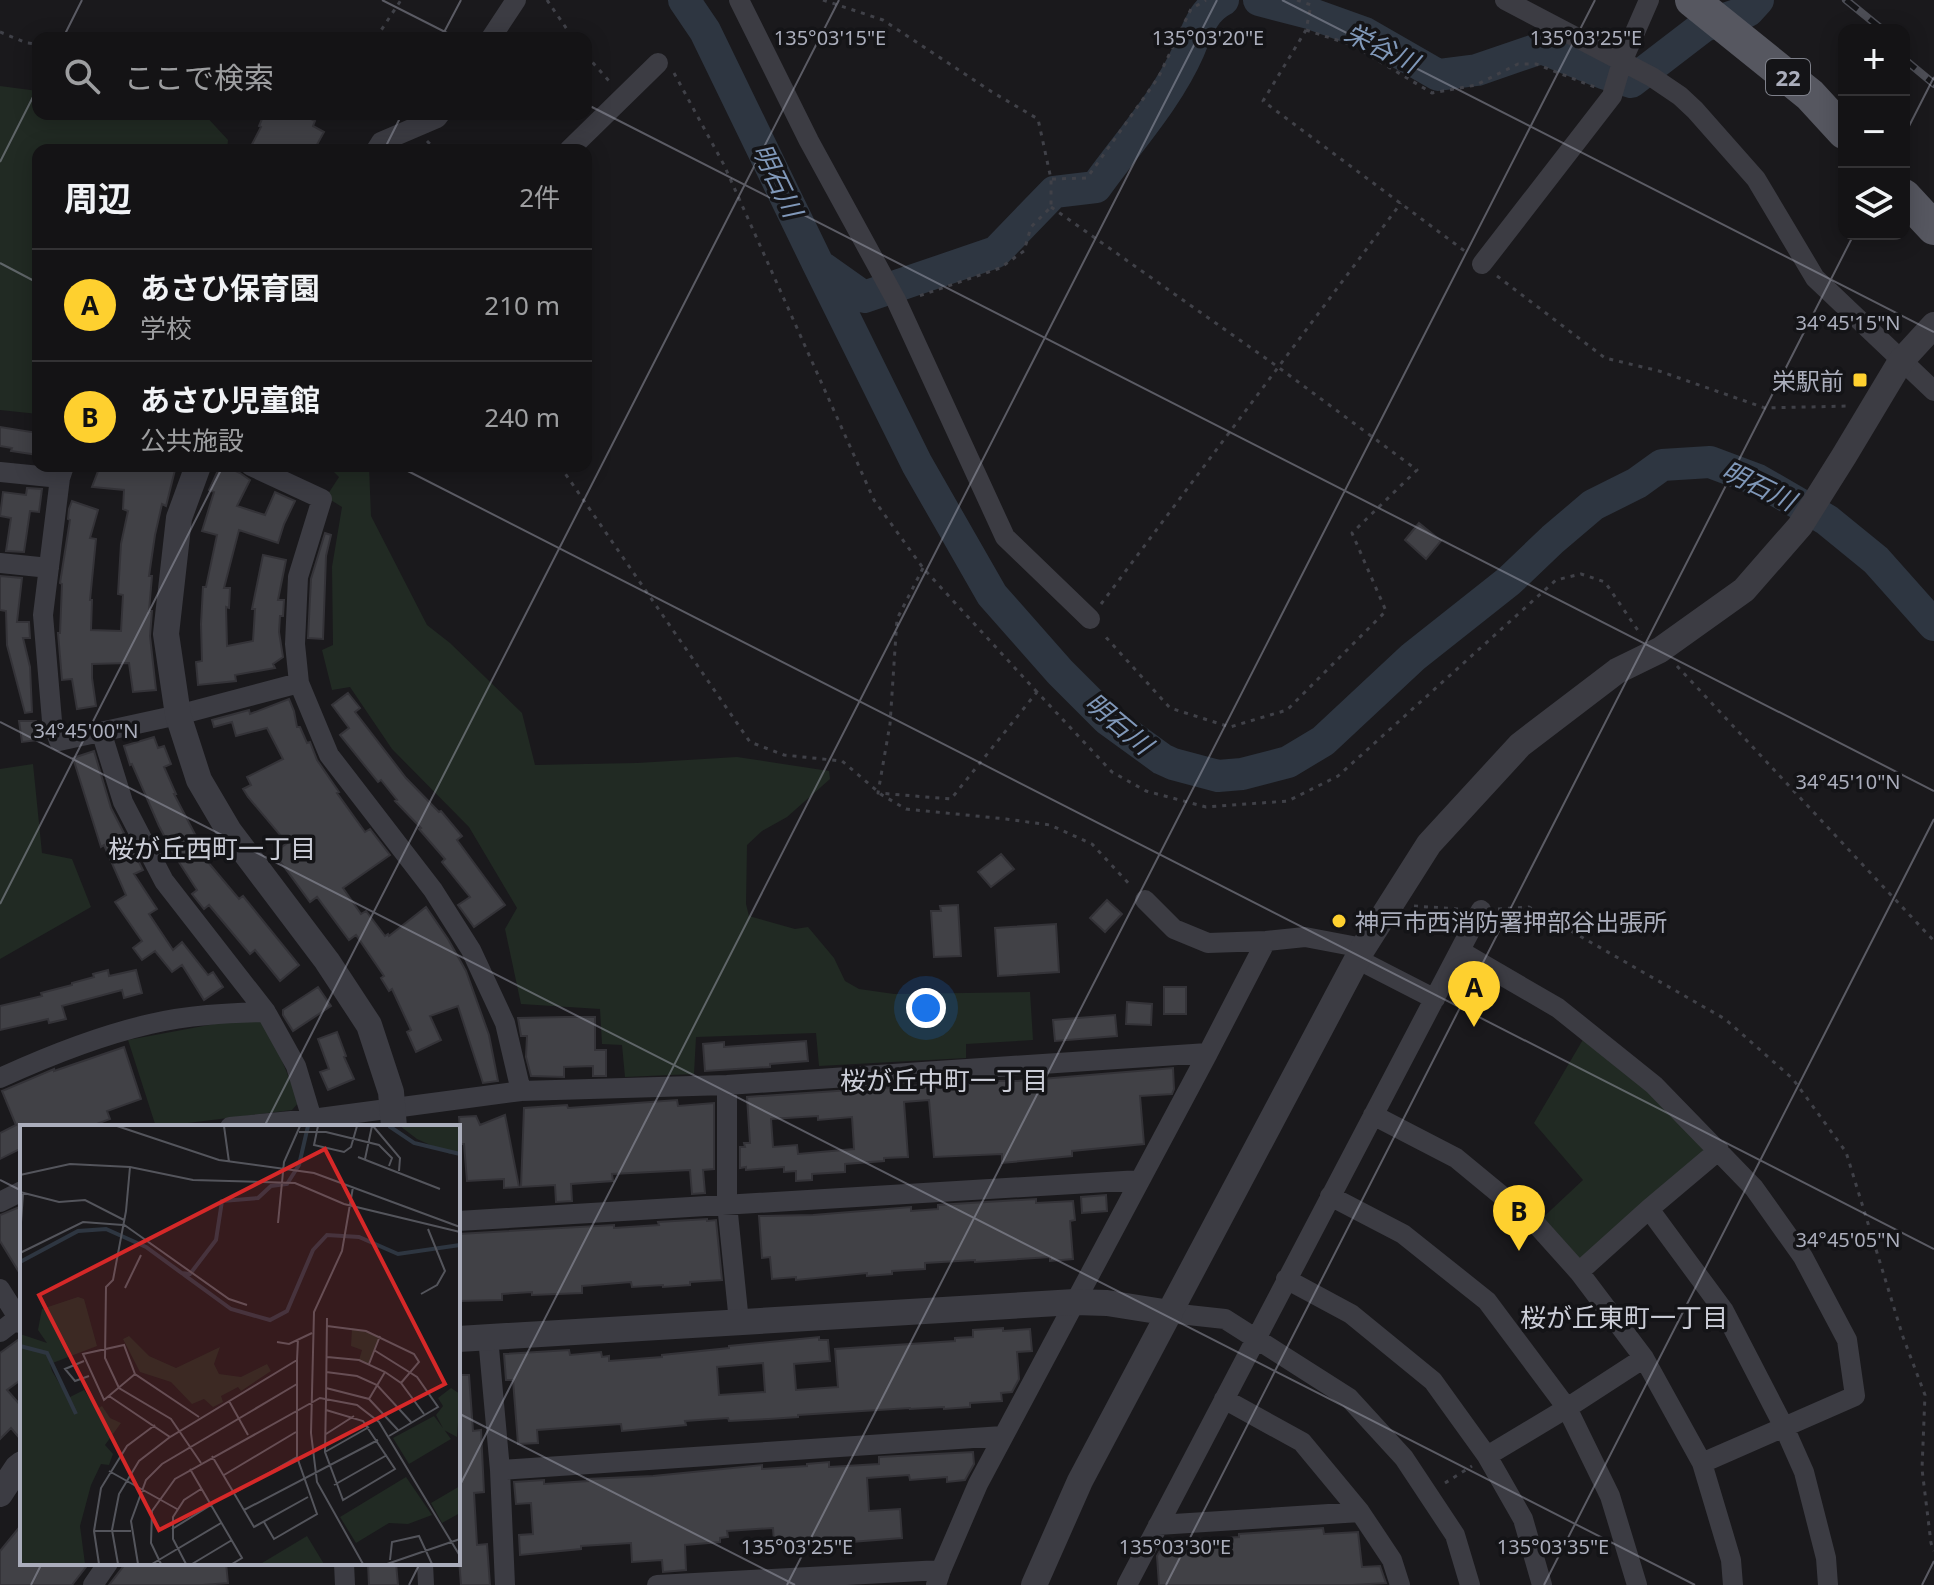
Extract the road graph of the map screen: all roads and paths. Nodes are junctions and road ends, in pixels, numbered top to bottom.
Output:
1 (401, 0) edge
2 (516, 0) edge
3 (547, 0) edge
4 (739, 0) edge
5 (823, 0) edge
6 (1206, 0) edge
7 (1297, 0) edge
8 (1505, 0) edge
9 (1649, 0) edge
10 (1709, 13) edge
11 (1306, 30) junction
12 (0, 32) edge
13 (380, 32) edge
14 (495, 32) edge
15 (569, 32) edge
16 (32, 43) edge
17 (592, 62) edge
18 (658, 63) joint
19 (1620, 76) junction
20 (622, 96) junction
21 (592, 115) edge
22 (432, 120) edge
23 (585, 120) edge
24 (1838, 125) edge
25 (380, 144) edge
26 (572, 144) edge
27 (1051, 179) junction
28 (1910, 202) edge
29 (1401, 203) junction
30 (1051, 207) junction
31 (1934, 228) edge
32 (1482, 264) junction
33 (897, 303) junction
34 (1934, 325) edge
35 (1901, 361) junction
36 (1278, 367) junction
37 (1934, 391) edge
38 (1867, 418) junction
39 (0, 472) edge
40 (62, 472) edge
41 (196, 472) edge
42 (264, 472) edge
43 (564, 472) edge
44 (0, 563) edge
45 (49, 568) junction
46 (923, 568) junction
47 (1090, 619) junction
48 (1660, 650) junction
49 (299, 683) junction
50 (1037, 692) junction
51 (178, 715) junction
52 (101, 731) junction
53 (878, 793) junction
54 (1145, 900) joint
55 (1391, 901) junction
56 (1481, 910) junction
57 (1266, 941) junction
58 (1934, 941) edge
59 (1460, 951) junction
60 (1360, 954) junction
61 (1435, 999) junction
62 (266, 1012) junction
63 (1208, 1053) junction
64 (0, 1078) edge
65 (727, 1085) junction
66 (521, 1091) junction
67 (1373, 1115) junction
68 (393, 1118) edge
69 (312, 1119) junction
70 (250, 1125) edge
71 (1719, 1150) junction
72 (1140, 1180) junction
73 (20, 1192) edge
74 (1330, 1196) junction
75 (0, 1202) edge
76 (727, 1204) junction
77 (1649, 1209) junction
78 (460, 1221) edge
79 (1579, 1272) junction
80 (1286, 1279) junction
81 (0, 1289) edge
82 (1075, 1302) junction
83 (1170, 1313) junction
84 (20, 1318) edge
85 (20, 1320) edge
86 (739, 1322) junction
87 (0, 1332) edge
88 (488, 1337) junction
89 (1255, 1338) junction
90 (460, 1339) edge
91 (1644, 1358) junction
92 (1224, 1399) junction
93 (1567, 1408) junction
94 (1784, 1427) junction
95 (1003, 1436) junction
96 (1487, 1456) junction
97 (1702, 1463) junction
98 (20, 1466) edge
99 (500, 1470) junction
100 (0, 1494) edge
101 (1428, 1494) junction
102 (1360, 1512) junction
103 (1158, 1525) junction
104 (1934, 1551) edge
105 (107, 1565) edge
106 (344, 1565) edge
107 (425, 1565) edge
108 (938, 1577) edge
109 (93, 1585) edge
110 (345, 1585) edge
111 (426, 1585) edge
112 (505, 1585) edge
113 (657, 1585) edge
114 (1034, 1585) edge
115 (1127, 1585) edge
116 (1400, 1585) edge
117 (1470, 1585) edge
118 (1542, 1585) edge
119 (1637, 1585) edge
120 (1733, 1585) edge
121 (1828, 1585) edge

1 - 13 path
2 - 14 street
3 - 15 path
4 - 33 street
5 - 27 path
6 - 27 path
7 - 11 path
8 - 19 street
9 - 19 street
10 - 24 main road, 22
11 - 19 path
11 - 29 path
12 - 16 path
17 - 20 path
18 - 20 street
18 - 46 path
19 - 32 street
19 - 35 street
20 - 21 street
22 - 25 street
23 - 26 street
27 - 30 path
28 - 31 main road
29 - 32 path
29 - 36 path
30 - 33 path
30 - 36 path
32 - 38 path
33 - 47 street
34 - 35 street
35 - 37 street
35 - 38 street
36 - 47 path
36 - 47 path
38 - 48 street
39 - 40 street
40 - 45 street
41 - 51 street
42 - 49 street
43 - 53 path
44 - 45 street
45 - 52 street
46 - 50 path
46 - 53 path
48 - 50 path
48 - 55 street
48 - 58 path
49 - 51 street
49 - 66 street
50 - 53 path
51 - 52 street
51 - 68 street
52 - 62 street
53 - 54 path
54 - 57 street
55 - 56 path
55 - 60 street
56 - 59 street
56 - 104 path
57 - 60 street
57 - 63 street
59 - 61 street
59 - 71 street
60 - 61 street
60 - 83 street
61 - 67 street
62 - 64 street
62 - 69 street
63 - 65 street
63 - 72 street
65 - 66 street
65 - 76 street
66 - 68 street
67 - 74 street
67 - 79 street
68 - 69 street
69 - 70 street
71 - 77 street
71 - 94 street
72 - 76 street
72 - 82 street
73 - 75 street
74 - 80 street
74 - 93 street
76 - 78 street
76 - 86 street
77 - 79 street
77 - 94 street
79 - 91 street
80 - 89 street
80 - 96 street
81 - 84 street
82 - 83 street
82 - 86 street
82 - 95 street
83 - 89 street
83 - 114 street
85 - 87 street
86 - 88 street
88 - 90 street
88 - 99 street
89 - 92 street
89 - 101 street
91 - 93 street
91 - 97 street
92 - 102 street
92 - 103 street
93 - 96 street
93 - 119 street
94 - 97 street
94 - 121 street
95 - 99 street
95 - 108 street
96 - 101 path
96 - 118 street
97 - 120 street
98 - 100 street
99 - 112 street
101 - 117 street
102 - 103 street
102 - 116 street
103 - 115 street
105 - 109 street
106 - 110 street
107 - 111 street
108 - 113 street

